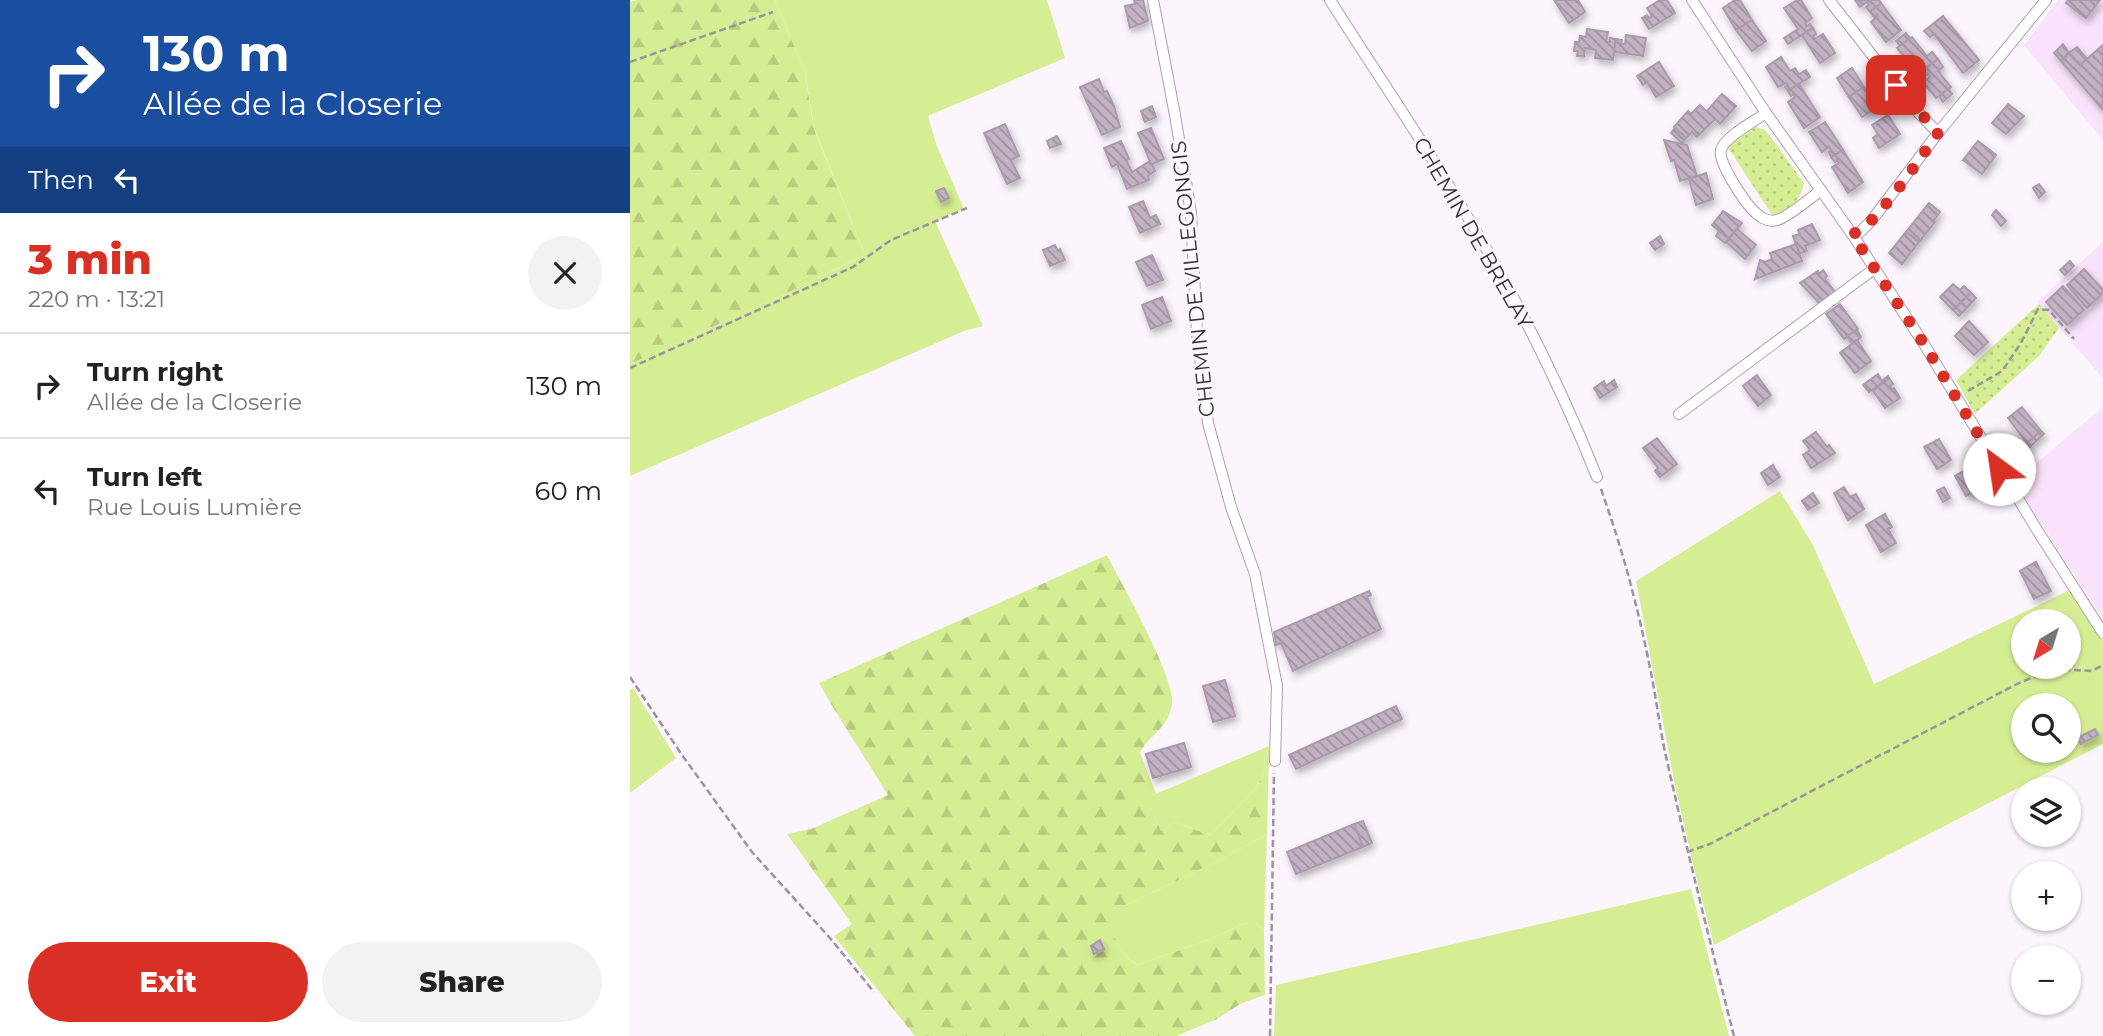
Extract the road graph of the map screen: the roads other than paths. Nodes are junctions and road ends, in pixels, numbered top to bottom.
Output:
1 (1153, 0) edge
2 (1330, 0) edge
3 (1692, 0) edge
4 (1829, 0) edge
5 (2046, 0) edge
6 (1766, 113) junction
7 (1938, 133) junction
8 (1821, 190) junction
9 (1852, 234) junction
10 (1874, 269) junction
11 (1679, 414) dead end
12 (1597, 477) road end
13 (2103, 633) edge
14 (1275, 761) road end

1 - 14 street, CHEMIN DE VILLEGONGIS
2 - 12 street, CHEMIN DE BRELAY
3 - 6 street
4 - 7 street
5 - 7 street
6 - 8 street
6 - 8 street
7 - 9 street
8 - 9 street
9 - 10 street
10 - 11 street
10 - 13 street

